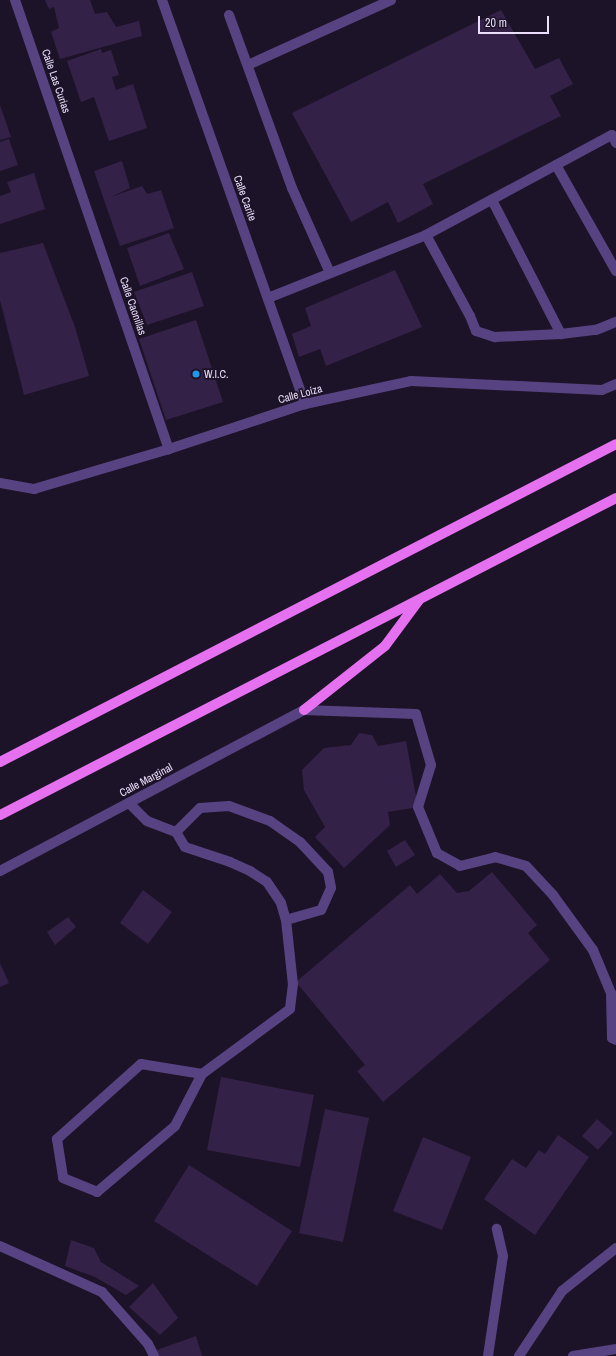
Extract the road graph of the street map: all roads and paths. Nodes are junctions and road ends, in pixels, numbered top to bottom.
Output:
1 (15, 0) edge
2 (162, 0) edge
3 (391, 0) edge
4 (229, 15) dead end
5 (248, 65) junction
6 (616, 142) edge
7 (556, 165) junction
8 (74, 171) joint
9 (492, 200) junction
10 (426, 234) junction
11 (616, 270) edge
12 (330, 273) junction
13 (268, 298) junction
14 (616, 322) edge
15 (561, 334) junction
16 (616, 384) edge
17 (304, 404) junction
18 (616, 444) edge
19 (170, 449) junction
20 (0, 483) edge
21 (616, 498) edge
22 (420, 598) junction
23 (304, 710) junction
24 (23, 750) junction
25 (0, 753) edge
26 (0, 762) edge
27 (129, 803) junction
28 (0, 815) edge
29 (176, 832) junction
30 (0, 870) edge
31 (286, 920) junction
32 (616, 1040) edge
33 (202, 1074) junction
34 (497, 1230) dead end
35 (0, 1246) edge
36 (616, 1248) edge
37 (616, 1348) edge
38 (154, 1356) edge
39 (488, 1356) edge
40 (519, 1356) edge
41 (573, 1356) edge

1 - 8 street, Calle Las Curias
2 - 13 street, Calle Carite
3 - 5 street
4 - 5 street
5 - 12 street
6 - 7 street
7 - 9 street
7 - 11 street
8 - 19 street, Calle Caonillas
9 - 10 street
9 - 15 street
10 - 12 street
10 - 15 street
12 - 13 street
13 - 17 street, Calle Carite
14 - 15 street
16 - 17 street, Calle Loíza
17 - 19 street, Calle Loíza
18 - 24 main road
19 - 20 street, Calle Loíza
21 - 22 main road
22 - 23 main road
22 - 28 main road
23 - 27 street, Calle Marginal
23 - 32 street
24 - 25 main road
24 - 26 main road
27 - 29 street
27 - 30 street, Calle Marginal
29 - 31 street
29 - 31 street
31 - 33 street
33 - 33 street
34 - 39 street
35 - 38 street
36 - 40 street
37 - 41 street

